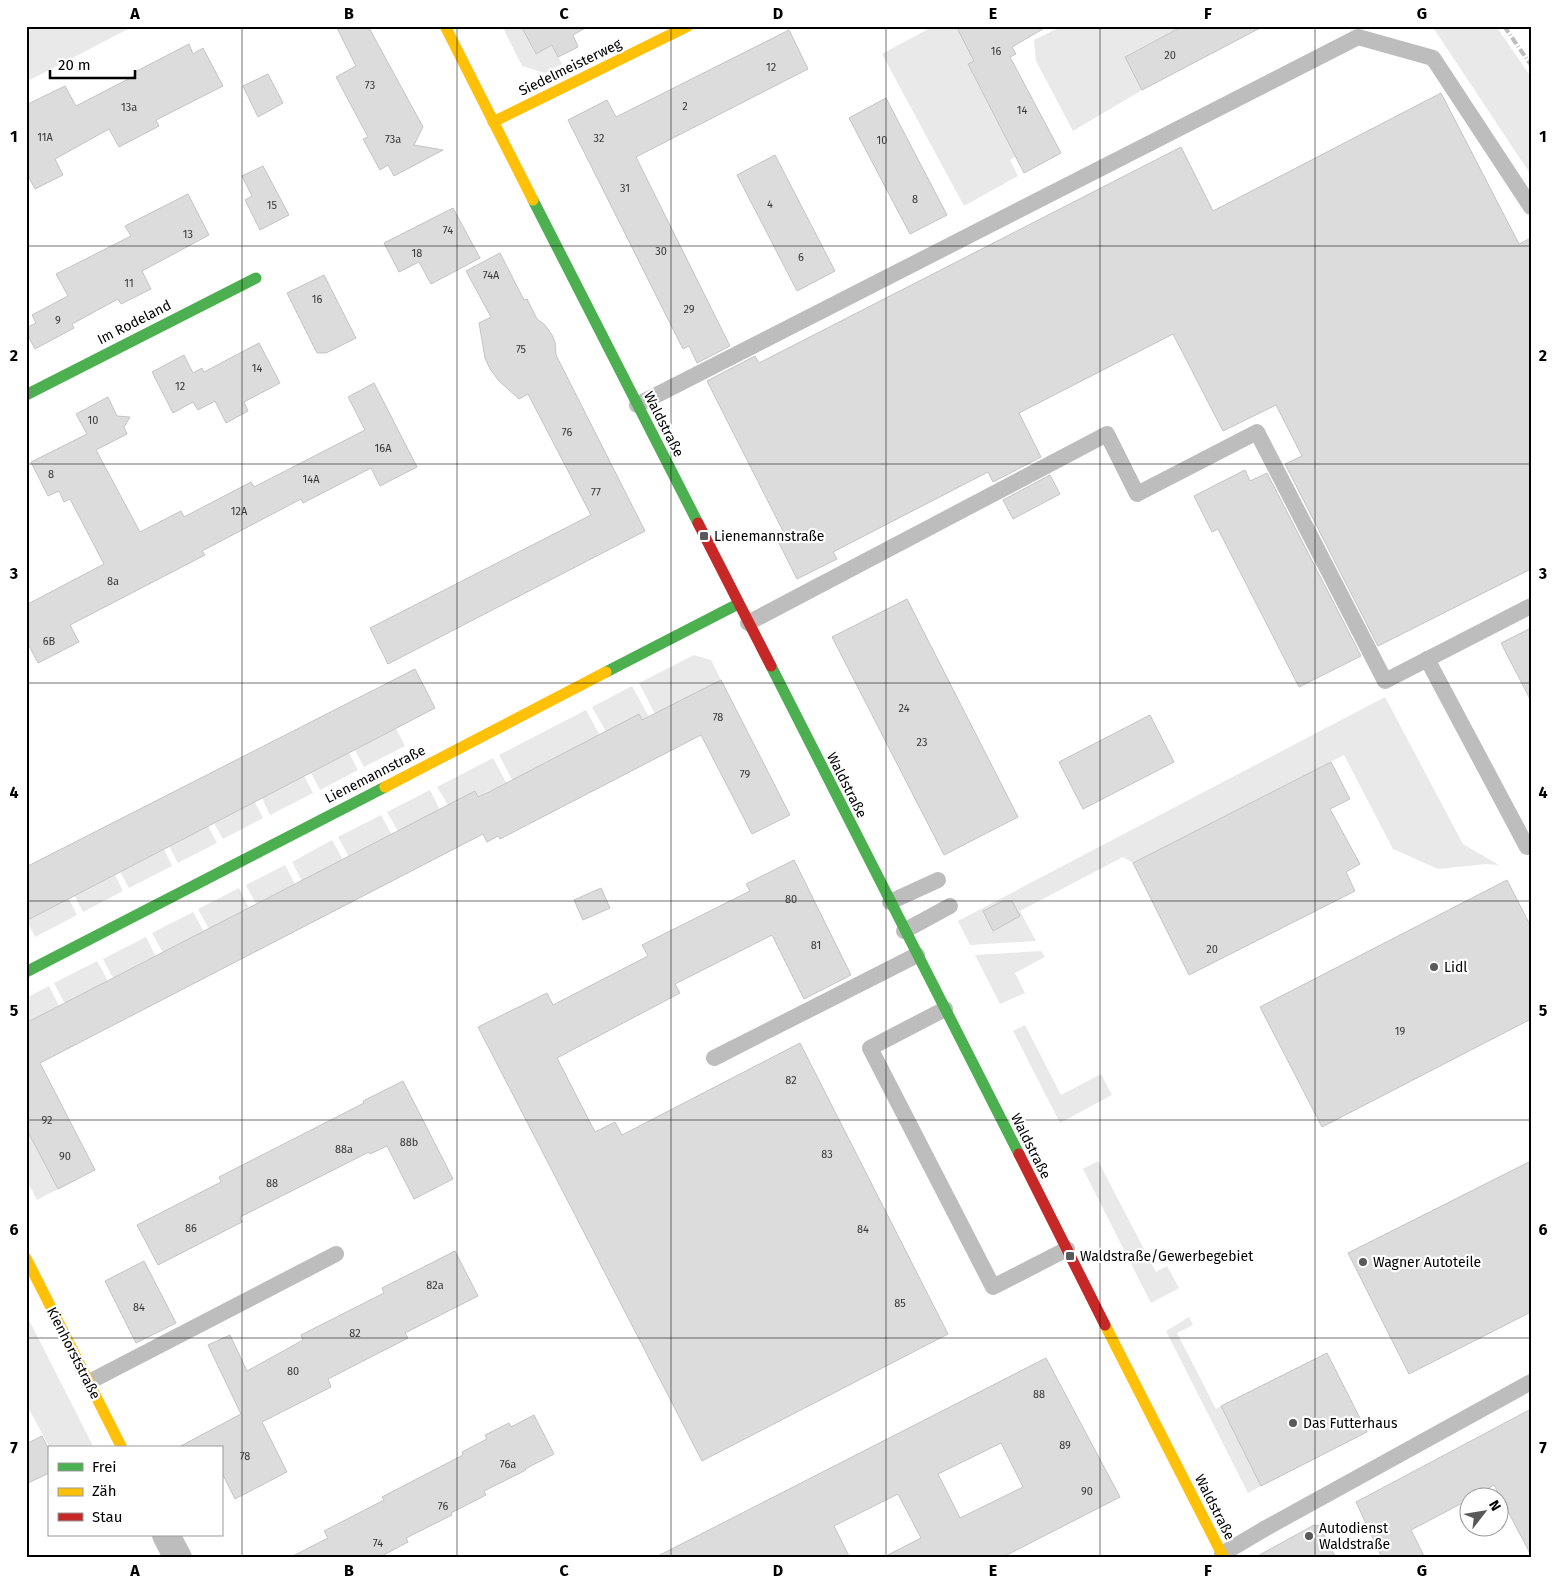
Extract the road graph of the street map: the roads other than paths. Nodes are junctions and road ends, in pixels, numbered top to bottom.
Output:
1 (445, 26) edge
2 (688, 26) edge
3 (493, 122) junction
4 (1531, 208) edge
5 (256, 278) dead end
6 (26, 395) edge
7 (637, 404) junction
8 (738, 604) junction
9 (1531, 606) edge
10 (748, 623) junction
11 (1428, 659) junction
12 (1531, 845) edge
13 (938, 880) dead end
14 (890, 902) junction
15 (950, 906) dead end
16 (904, 931) junction
17 (917, 955) junction
18 (26, 972) edge
19 (944, 1010) junction
20 (714, 1058) dead end
21 (1067, 1249) junction
22 (336, 1254) dead end
23 (26, 1258) edge
24 (89, 1382) junction
25 (1531, 1382) edge
26 (121, 1446) edge
27 (167, 1536) edge
28 (1223, 1556) edge
29 (178, 1558) edge

1 - 3 main road, Waldstraße
2 - 3 main road, Siedelmeisterweg
3 - 7 main road, Waldstraße
4 - 7 lane
5 - 6 main road, Im Rodeland
7 - 8 main road, Waldstraße
8 - 10 main road, Waldstraße
8 - 18 main road, Lienemannstraße
9 - 11 lane
10 - 11 lane
10 - 14 main road, Waldstraße
11 - 12 lane
13 - 14 lane
14 - 16 main road, Waldstraße
15 - 16 lane
16 - 17 main road, Waldstraße
17 - 19 main road, Waldstraße
17 - 20 lane
19 - 21 main road, Waldstraße
19 - 21 lane
21 - 28 main road, Waldstraße
22 - 24 lane
23 - 24 main road, Kienhorststraße
24 - 26 main road, Kienhorststraße
25 - 28 lane
27 - 29 street

